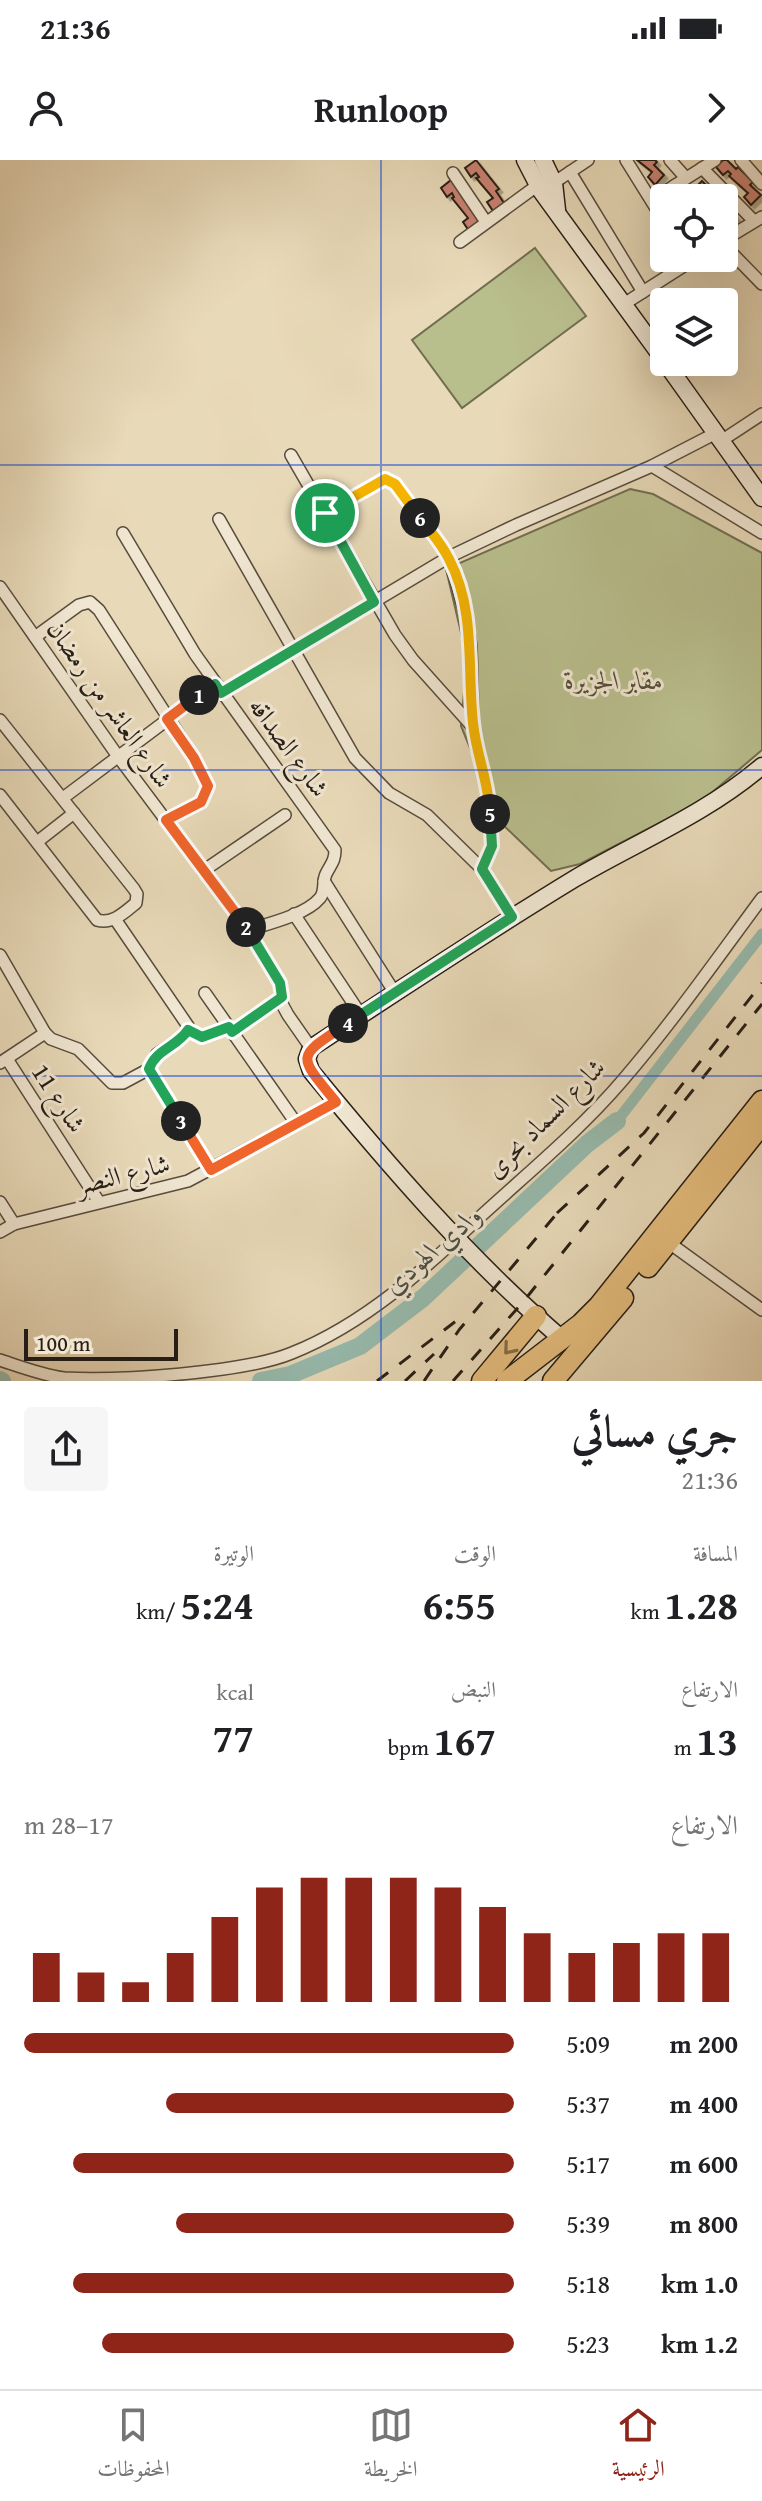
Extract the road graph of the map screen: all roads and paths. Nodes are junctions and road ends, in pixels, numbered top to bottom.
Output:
1 (525, 160) edge
2 (543, 160) edge
3 (588, 160) edge
4 (626, 160) edge
5 (670, 160) edge
6 (715, 160) edge
7 (741, 160) edge
8 (702, 168) junction
9 (570, 172) junction
10 (453, 173) dead end
11 (686, 178) junction
12 (677, 184) edge
13 (762, 184) edge
14 (544, 186) junction
15 (650, 197) edge
16 (758, 219) edge
17 (486, 222) junction
18 (738, 233) edge
19 (460, 242) dead end
20 (738, 257) edge
21 (672, 272) edge
22 (762, 284) edge
23 (643, 292) junction
24 (624, 304) junction
25 (650, 340) edge
26 (675, 376) edge
27 (762, 414) edge
28 (718, 437) junction
29 (291, 455) dead end
30 (652, 466) junction
31 (762, 498) edge
32 (325, 513) junction
33 (219, 519) dead end
34 (123, 533) dead end
35 (762, 533) edge
36 (449, 557) junction
37 (0, 587) edge
38 (374, 602) junction
39 (35, 637) junction
40 (293, 649) junction
41 (218, 688) junction
42 (167, 719) junction
43 (0, 720) edge
44 (473, 726) junction
45 (117, 755) junction
46 (762, 766) edge
47 (0, 795) edge
48 (63, 798) junction
49 (74, 813) junction
50 (285, 815) dead end
51 (166, 820) junction
52 (37, 842) junction
53 (482, 869) junction
54 (203, 871) junction
55 (324, 881) junction
56 (762, 898) edge
57 (294, 914) junction
58 (512, 917) junction
59 (115, 919) junction
60 (248, 930) junction
61 (0, 955) edge
62 (205, 993) dead end
63 (395, 993) junction
64 (282, 997) junction
65 (361, 1015) junction
66 (230, 1029) junction
67 (188, 1030) junction
68 (45, 1033) junction
69 (311, 1048) junction
70 (4, 1061) edge
71 (149, 1069) junction
72 (762, 1101) edge
73 (336, 1102) junction
74 (296, 1123) junction
75 (762, 1124) edge
76 (211, 1170) junction
77 (0, 1202) edge
78 (99, 1202) junction
79 (14, 1224) junction
80 (0, 1232) edge
81 (458, 1238) junction
82 (668, 1242) junction
83 (762, 1310) edge
84 (536, 1316) junction
85 (562, 1339) junction
86 (0, 1360) edge
87 (482, 1381) edge
88 (507, 1381) edge
89 (553, 1381) edge

1 - 14 street
2 - 14 street
3 - 9 street
4 - 15 street
5 - 11 street
6 - 8 street
7 - 13 street
8 - 11 street
8 - 16 street
9 - 14 street
9 - 23 street
10 - 17 street
11 - 12 street
14 - 17 street
14 - 24 street
16 - 18 street
17 - 19 street
20 - 22 street
21 - 23 street
23 - 24 street
24 - 25 street
26 - 28 street
27 - 28 street
28 - 30 street
28 - 31 street
29 - 32 street
30 - 35 street
30 - 36 street
32 - 36 street
32 - 38 street
33 - 40 street
34 - 41 street, شارع الصداقه
36 - 38 street
36 - 44 street
37 - 39 street, شارع العاشر من رمضان
38 - 40 street
38 - 44 street
39 - 42 street
39 - 45 street, شارع العاشر من رمضان
40 - 41 street
40 - 53 street
41 - 42 street
41 - 55 street, شارع الصداقه
42 - 45 street
42 - 51 street
43 - 48 street
44 - 53 street
45 - 48 street
45 - 51 street, شارع العاشر من رمضان
46 - 58 street
47 - 52 street
48 - 49 street
49 - 52 street
49 - 59 street
50 - 54 street
51 - 54 street, شارع العاشر من رمضان
52 - 59 street
53 - 58 street
54 - 60 street, شارع العاشر من رمضان
55 - 57 street
55 - 63 street
56 - 81 street, شارع السماد بحرى
57 - 60 street
57 - 65 street
58 - 63 street
59 - 67 street
60 - 64 street, شارع العاشر من رمضان
61 - 68 street
62 - 66 street
63 - 65 street
64 - 66 street
64 - 69 street, شارع العاشر من رمضان
65 - 69 street
66 - 67 street
66 - 74 street
67 - 71 street
68 - 70 street
68 - 71 street
69 - 73 street
70 - 78 street, شارع 11
71 - 76 street
72 - 85 highway
73 - 74 street, شارع النصر
73 - 81 street
74 - 76 street, شارع النصر
75 - 82 highway
76 - 78 street, شارع النصر
77 - 79 street
78 - 79 street, شارع النصر
79 - 80 street, شارع النصر
81 - 84 street
81 - 86 street, شارع السماد بحرى
82 - 83 street
82 - 89 highway
84 - 85 street
84 -> 87 highway
85 - 88 highway

